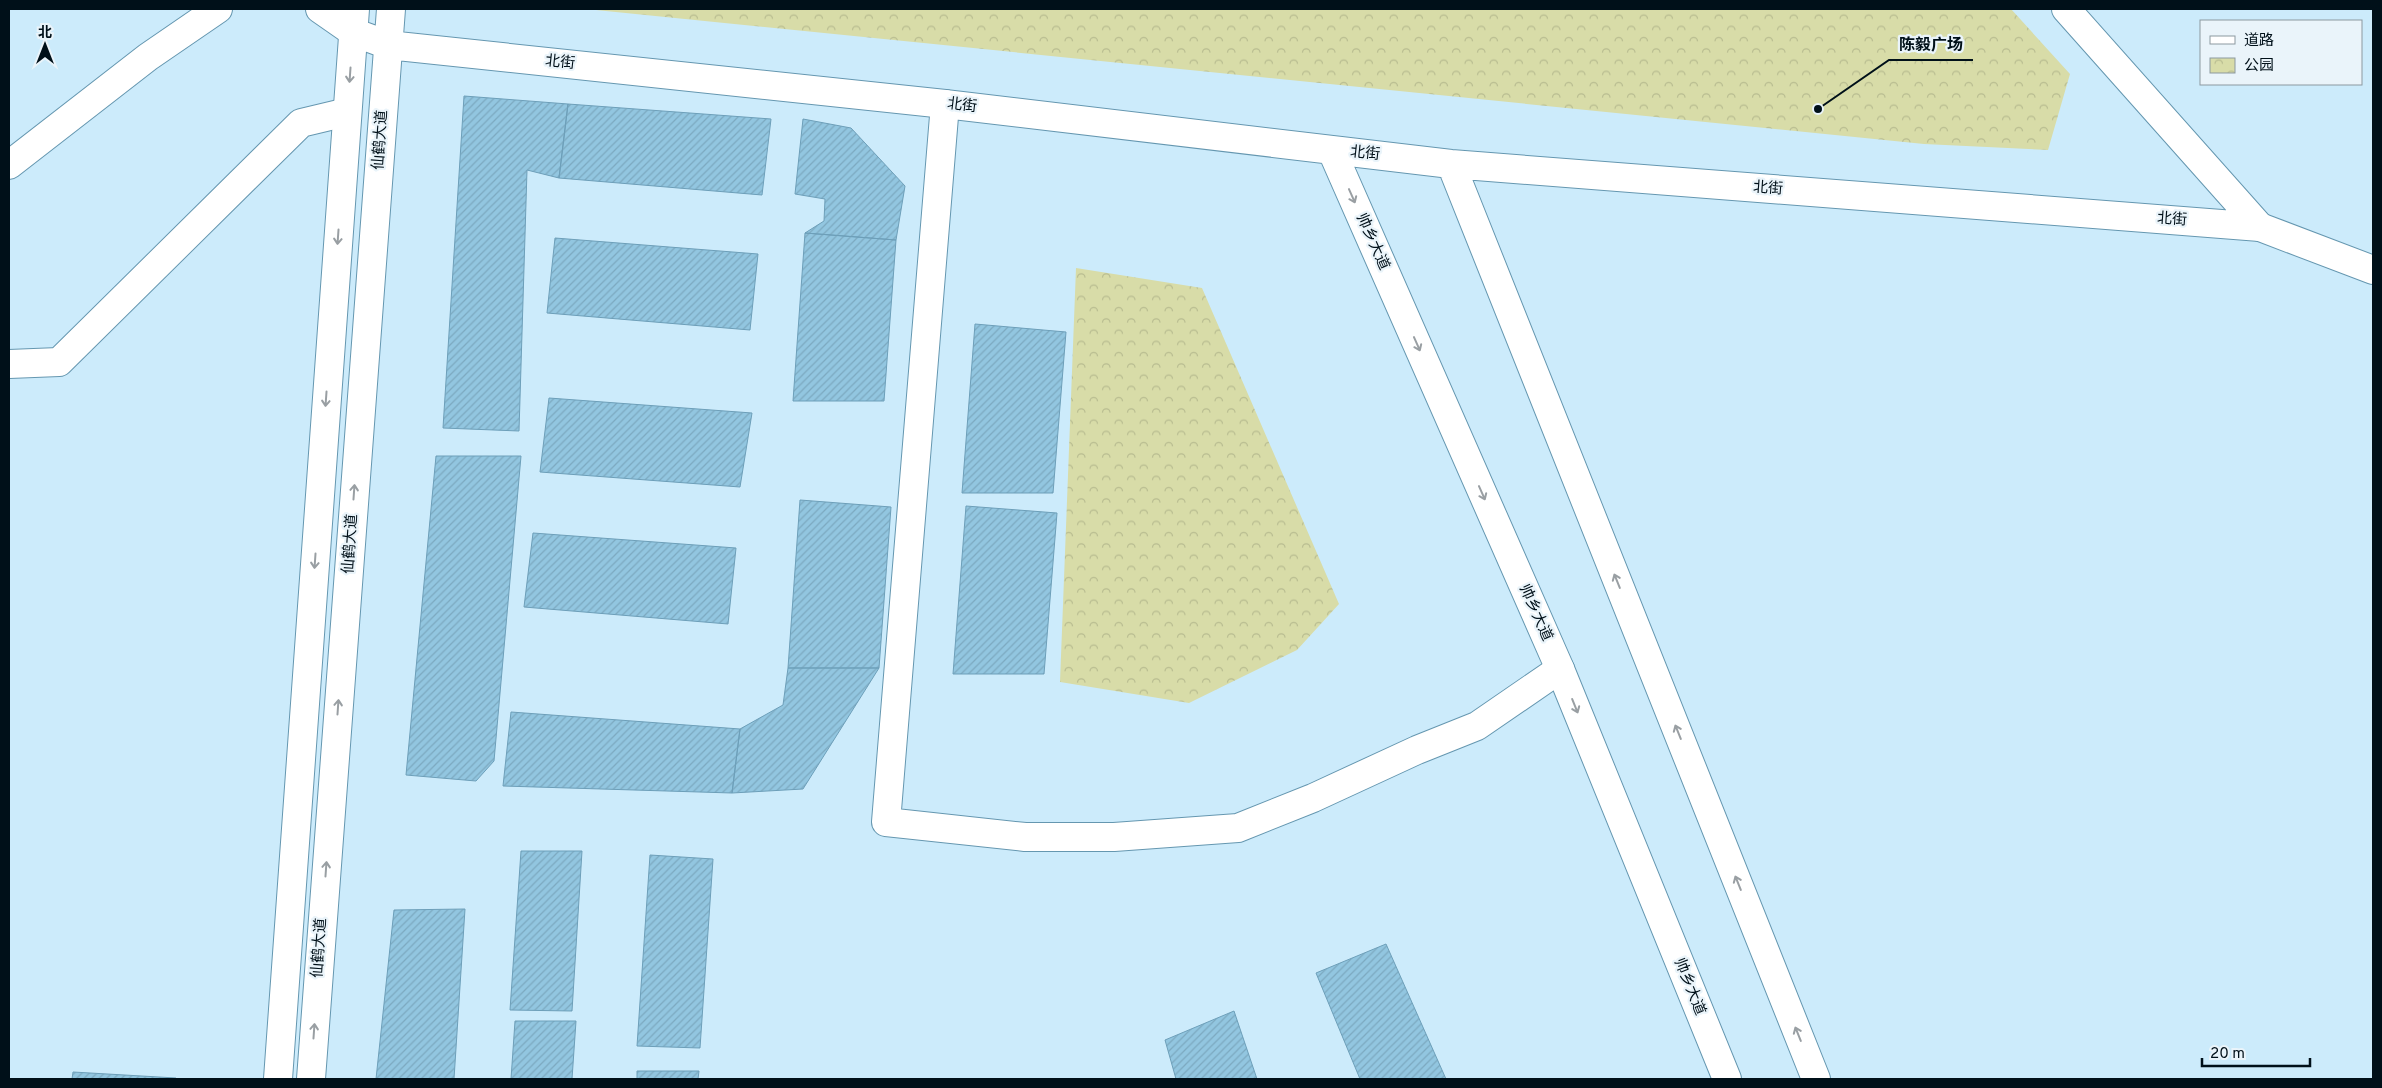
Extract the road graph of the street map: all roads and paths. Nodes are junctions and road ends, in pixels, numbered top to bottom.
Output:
1 (218, 9) edge
2 (320, 9) edge
3 (391, 9) edge
4 (2066, 9) edge
5 (354, 21) edge
6 (388, 45) junction
7 (945, 104) junction
8 (347, 112) junction
9 (1332, 151) junction
10 (1451, 164) junction
11 (9, 165) edge
12 (2260, 227) junction
13 (2373, 270) edge
14 (9, 364) edge
15 (1560, 669) junction
16 (278, 1079) edge
17 (311, 1079) edge
18 (1726, 1079) edge
19 (1816, 1079) edge

1 - 11 main road
2 - 5 main road, 北街
3 - 6 main road, 仙鹤大道
4 - 12 main road
5 - 6 main road, 北街
5 -> 8 main road
6 - 7 main road, 北街
17 -> 6 main road, 仙鹤大道
7 - 9 main road, 北街
7 - 15 main road
8 - 14 main road
8 -> 16 main road
9 - 10 main road, 北街
9 -> 15 main road, 帅乡大道
10 - 12 main road, 北街
19 -> 10 main road
12 - 13 main road, 北街
15 -> 18 main road, 帅乡大道

